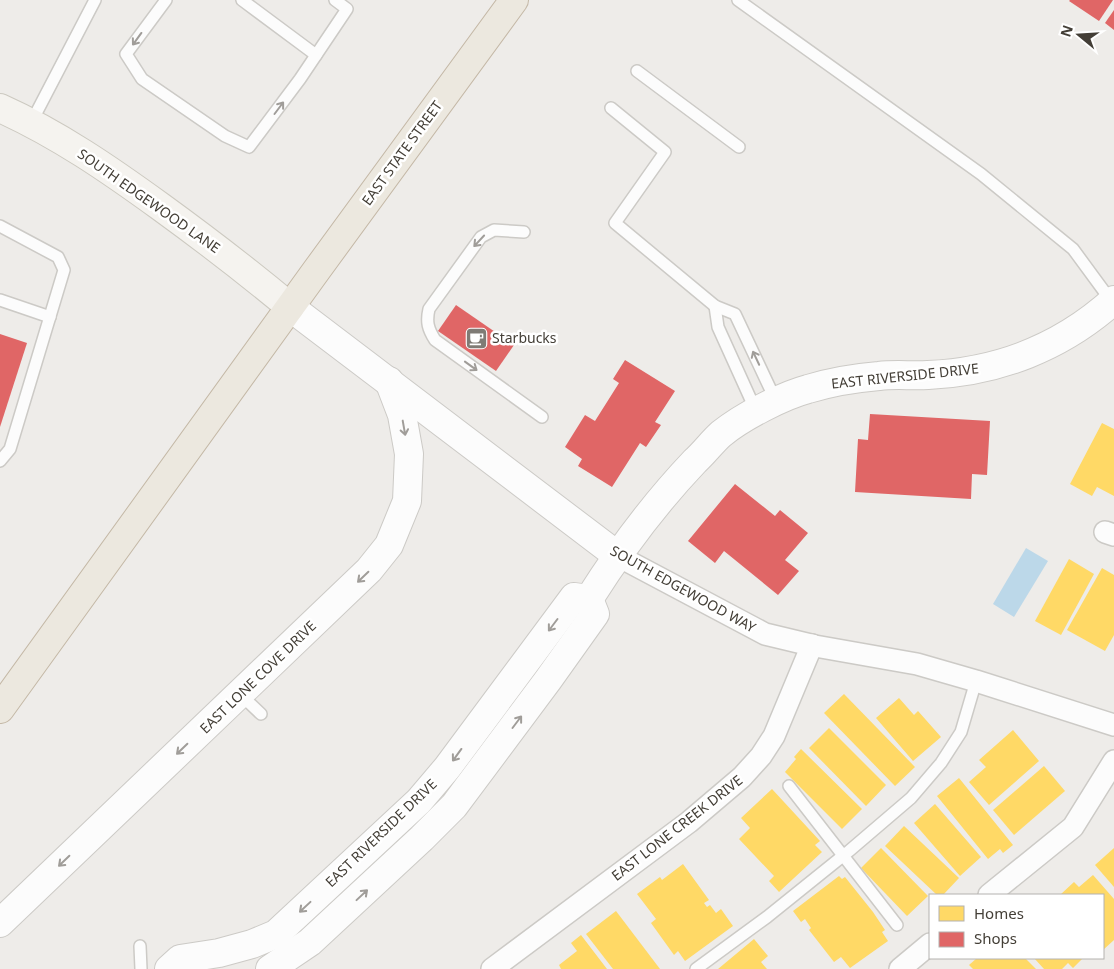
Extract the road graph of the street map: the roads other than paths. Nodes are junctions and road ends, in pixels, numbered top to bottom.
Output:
1 (95, 0) edge
2 (166, 0) edge
3 (242, 0) edge
4 (335, 0) edge
5 (514, 0) edge
6 (738, 0) edge
7 (316, 55) junction
8 (637, 71) dead end
9 (0, 108) edge
10 (611, 108) dead end
11 (31, 123) junction
12 (739, 147) dead end
13 (0, 226) edge
14 (524, 232) dead end
15 (0, 300) edge
16 (1113, 301) edge
17 (715, 306) junction
18 (290, 307) junction
19 (50, 317) junction
20 (389, 382) junction
21 (766, 407) junction
22 (542, 417) dead end
23 (0, 461) edge
24 (618, 556) junction
25 (588, 599) junction
26 (812, 646) junction
27 (976, 681) junction
28 (240, 694) junction
29 (0, 709) edge
30 (261, 714) dead end
31 (1114, 725) edge
32 (1114, 761) edge
33 (789, 786) dead end
34 (843, 856) junction
35 (991, 894) edge
36 (0, 922) edge
37 (897, 925) dead end
38 (929, 945) edge
39 (140, 946) dead end
40 (141, 969) edge
41 (169, 969) edge
42 (270, 969) edge
43 (492, 969) edge
44 (696, 969) edge
45 (900, 969) edge

1 - 11 lane
2 -> 7 lane
3 - 7 lane
4 - 7 lane
5 - 18 highway, EAST STATE STREET
6 - 16 lane
8 - 12 lane
9 - 11 main road, SOUTH EDGEWOOD LANE
10 - 17 lane
11 - 18 main road, SOUTH EDGEWOOD LANE
13 - 19 lane
14 -> 22 lane
15 - 19 lane
16 - 21 street, EAST RIVERSIDE DRIVE
17 - 21 lane
21 -> 17 lane
18 - 20 street, SOUTH EDGEWOOD WAY
18 - 29 highway, EAST STATE STREET
19 - 23 lane
20 - 24 street, SOUTH EDGEWOOD WAY
20 -> 28 street, EAST LONE COVE DRIVE
21 - 24 street, EAST RIVERSIDE DRIVE
24 - 25 street, EAST RIVERSIDE DRIVE
24 - 26 street, SOUTH EDGEWOOD WAY
25 -> 41 street, EAST RIVERSIDE DRIVE
42 -> 25 street
26 - 27 street, SOUTH EDGEWOOD WAY
26 - 43 street, EAST LONE CREEK DRIVE
27 - 31 street, SOUTH EDGEWOOD WAY
27 - 34 lane
28 - 30 lane
28 -> 36 street, EAST LONE COVE DRIVE
32 - 35 street
33 - 34 lane
34 - 37 lane
34 - 44 lane
38 - 45 street
39 - 40 lane

